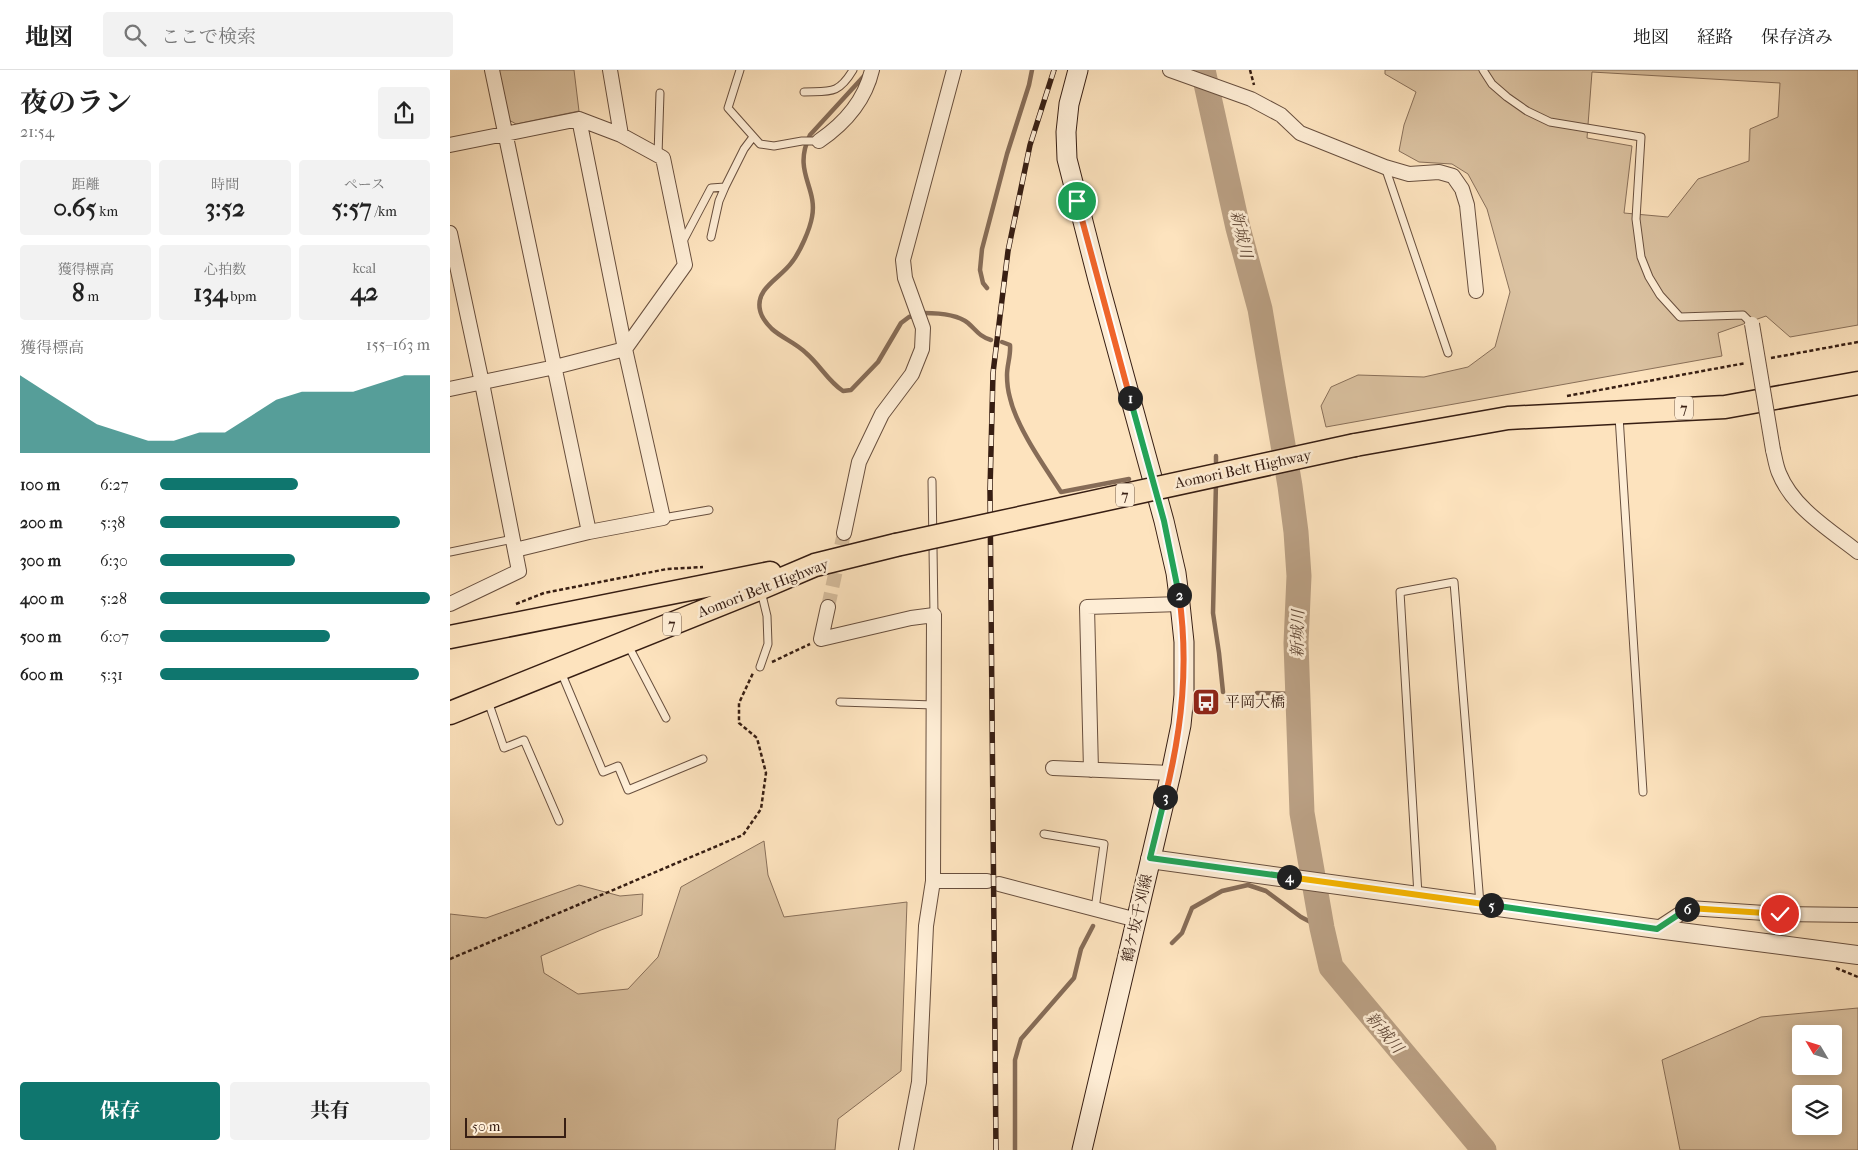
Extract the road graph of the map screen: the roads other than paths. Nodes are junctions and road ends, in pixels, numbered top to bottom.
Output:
1 (492, 70) edge
2 (610, 70) edge
3 (740, 70) edge
4 (853, 70) edge
5 (872, 70) edge
6 (954, 70) edge
7 (1078, 70) edge
8 (1170, 70) edge
9 (1483, 70) edge
10 (804, 92) dead end
11 (660, 93) dead end
12 (578, 119) junction
13 (506, 134) junction
14 (621, 134) junction
15 (753, 137) junction
16 (816, 141) joint
17 (450, 145) edge
18 (658, 155) junction
19 (1385, 167) junction
20 (725, 187) junction
21 (450, 233) edge
22 (711, 237) dead end
23 (681, 245) junction
24 (1476, 291) dead end
25 (1752, 324) joint
26 (625, 350) junction
27 (1448, 353) dead end
28 (554, 367) junction
29 (482, 382) junction
30 (1858, 383) edge
31 (450, 388) edge
32 (1619, 413) junction
33 (932, 481) dead end
34 (709, 510) dead end
35 (663, 518) junction
36 (589, 532) junction
37 (844, 533) tunnel mouth
38 (514, 544) junction
39 (450, 552) edge
40 (1858, 552) edge
41 (815, 565) junction
42 (761, 588) junction
43 (450, 604) edge
44 (1180, 604) junction
45 (828, 607) tunnel mouth
46 (934, 615) junction
47 (450, 638) edge
48 (626, 642) junction
49 (760, 667) road end
50 (560, 669) junction
51 (487, 698) junction
52 (840, 702) dead end
53 (934, 705) junction
54 (450, 713) edge
55 (666, 718) dead end
56 (703, 759) dead end
57 (1053, 768) dead end
58 (1091, 770) junction
59 (1171, 774) junction
60 (1643, 792) dead end
61 (559, 821) dead end
62 (1044, 834) dead end
63 (1150, 858) junction
64 (933, 881) junction
65 (1418, 895) junction
66 (1480, 904) junction
67 (1095, 909) junction
68 (1858, 915) edge
69 (1137, 920) junction
70 (1657, 929) junction
71 (1858, 955) edge
72 (906, 1150) edge
73 (1082, 1150) edge

1 - 13 street
2 - 14 street
3 - 15 lane
4 - 10 lane
5 - 16 street
6 - 37 street
7 - 44 main road, 鶴ケ坂千刈線
8 - 19 street
9 - 25 lane
11 - 18 lane
12 - 13 street
12 - 14 street
12 - 26 street
13 - 17 street
13 - 28 street
14 - 18 street
15 - 16 lane
15 - 20 lane
18 - 23 street
19 - 24 street
19 - 27 lane
20 - 22 lane
20 - 23 lane
21 - 29 street
23 - 26 street
25 - 40 street, bridge
26 - 28 street
26 - 35 street
28 - 29 street
28 - 36 street
29 - 31 street
29 - 38 street
30 - 32 highway, Aomori Belt Highway / 7
32 - 41 highway, Aomori Belt Highway / 7, bridge
32 - 60 lane
33 - 46 lane
34 - 35 lane
35 - 36 street
36 - 38 street
38 - 39 lane
38 - 43 street
41 - 42 highway, Aomori Belt Highway / 7
41 - 47 highway
42 - 48 highway, Aomori Belt Highway / 7
42 - 49 lane
44 - 58 street
44 - 59 main road, 鶴ケ坂千刈線
45 - 46 street
46 - 53 street
48 - 50 highway, Aomori Belt Highway / 7
48 - 55 lane
50 - 51 highway, Aomori Belt Highway / 7
50 - 56 lane
51 - 54 highway, Aomori Belt Highway / 7
51 - 61 lane
52 - 53 lane
53 - 64 street
57 - 58 street
58 - 59 street
59 - 63 main road, 鶴ケ坂千刈線
62 - 67 lane
63 - 65 street
63 - 69 main road, 鶴ケ坂千刈線
64 - 67 street
64 - 72 street
65 - 66 street
65 - 66 lane
66 - 70 street
67 - 69 street
68 - 70 street
69 - 73 main road, 鶴ケ坂千刈線
70 - 71 street

